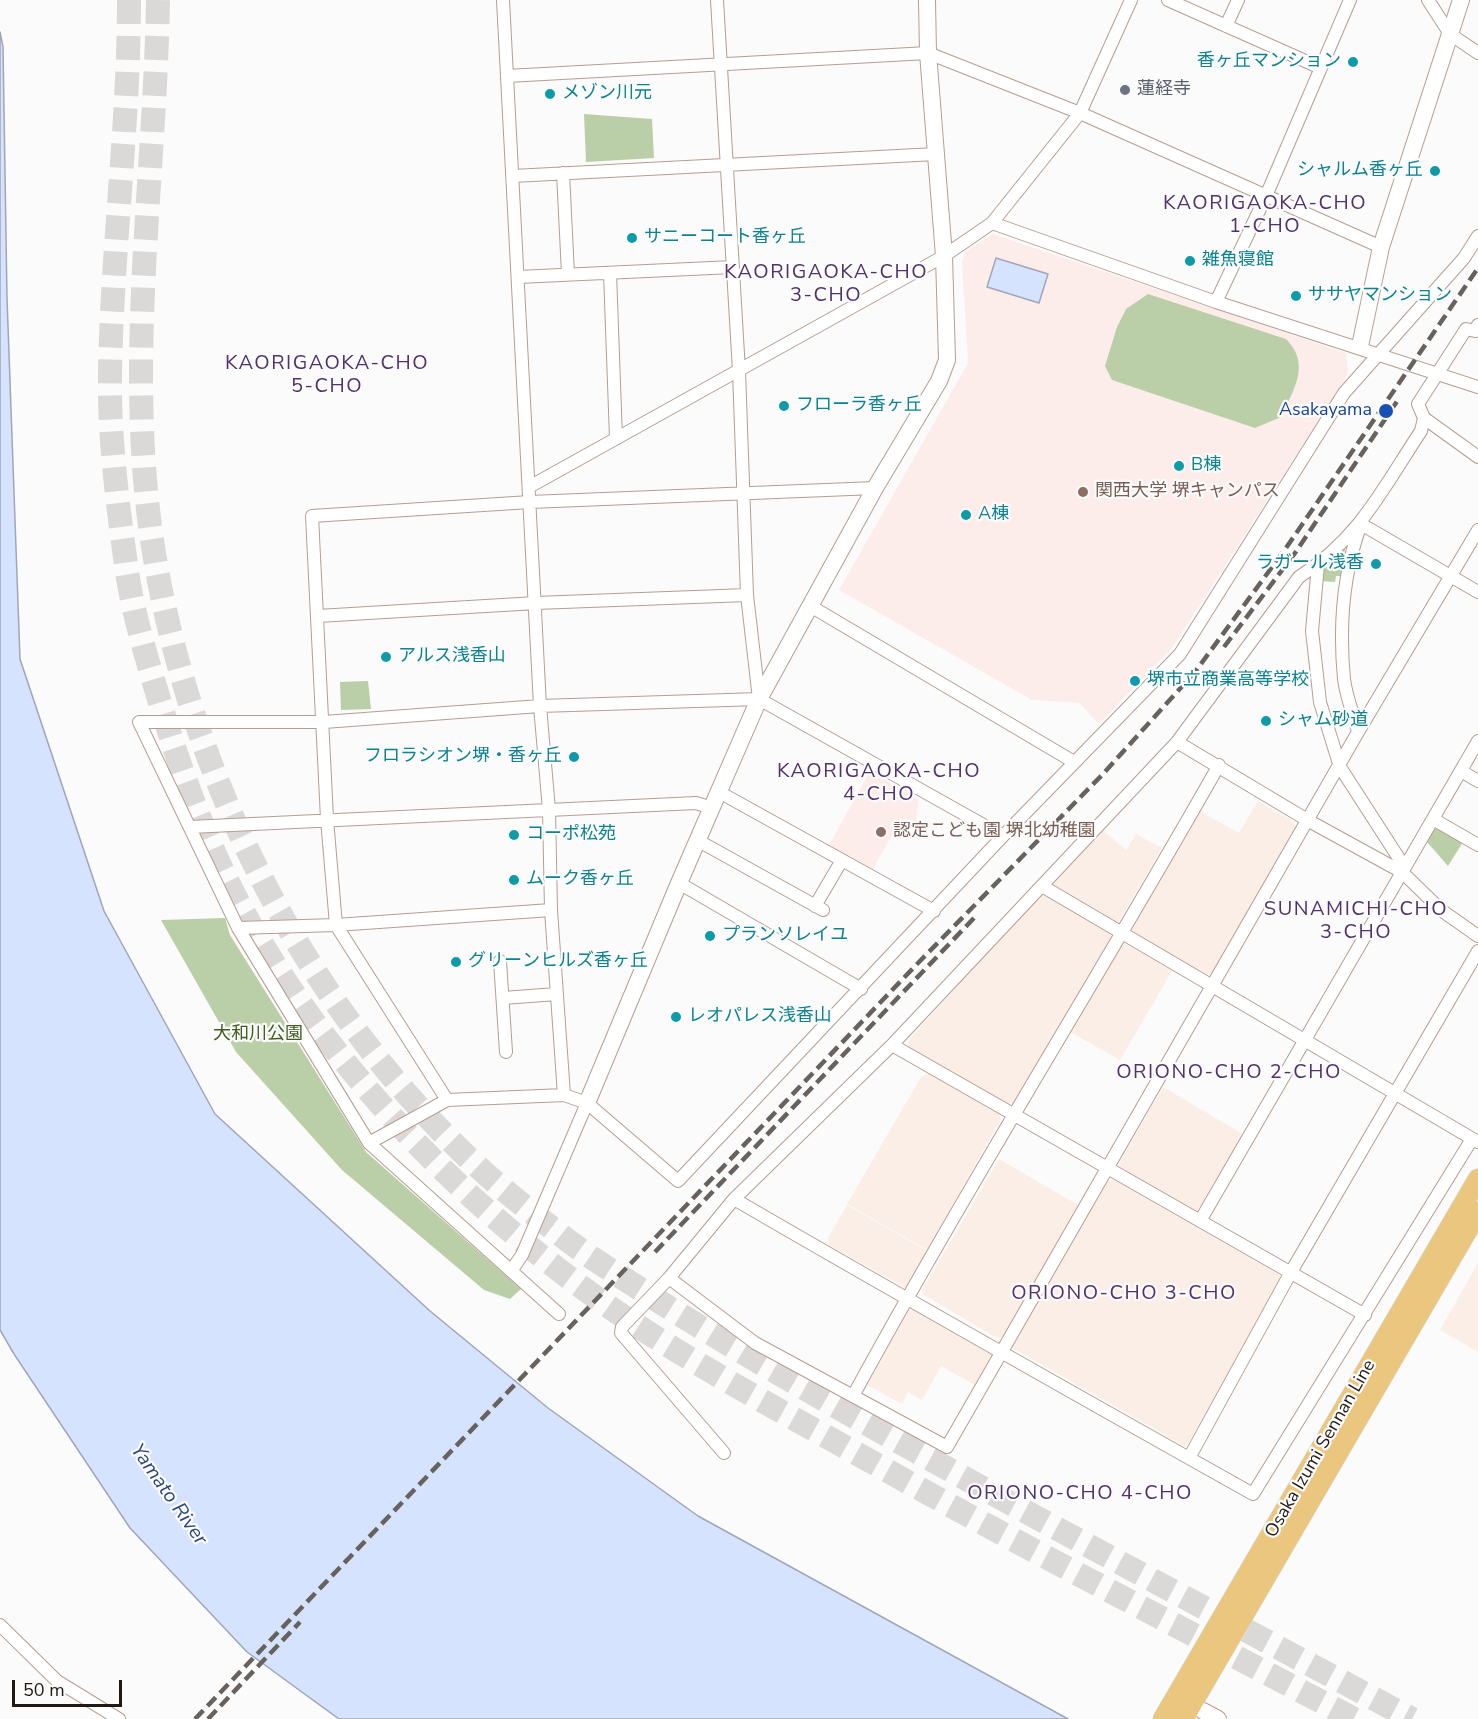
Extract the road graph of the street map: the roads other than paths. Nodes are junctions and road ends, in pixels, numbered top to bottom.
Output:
1 (503, 0) edge
2 (717, 0) edge
3 (927, 0) edge
4 (1131, 0) edge
5 (1168, 0) edge
6 (1238, 0) edge
7 (1350, 0) edge
8 (1428, 0) edge
9 (1461, 0) edge
10 (1226, 26) junction
11 (1450, 34) junction
12 (928, 53) junction
13 (1478, 53) edge
14 (721, 64) junction
15 (1321, 68) junction
16 (507, 76) junction
17 (1080, 113) junction
18 (936, 153) junction
19 (726, 163) junction
20 (563, 173) junction
21 (513, 176) junction
22 (1266, 196) junction
23 (992, 223) junction
24 (1478, 236) edge
25 (1381, 247) junction
26 (944, 256) junction
27 (733, 267) junction
28 (610, 273) junction
29 (568, 274) junction
30 (518, 277) junction
31 (1216, 302) junction
32 (1477, 330) edge
33 (1360, 346) junction
34 (1379, 353) junction
35 (739, 371) junction
36 (1439, 374) junction
37 (1478, 387) edge
38 (1424, 418) junction
39 (616, 438) junction
40 (1478, 457) edge
41 (529, 487) junction
42 (875, 488) junction
43 (742, 495) junction
44 (530, 502) junction
45 (1361, 524) junction
46 (1478, 530) edge
47 (1318, 565) junction
48 (1451, 576) junction
49 (1478, 592) edge
50 (747, 596) junction
51 (536, 603) junction
52 (812, 607) junction
53 (318, 616) junction
54 (759, 699) junction
55 (540, 706) junction
56 (324, 722) junction
57 (1358, 732) junction
58 (1478, 741) edge
59 (1177, 742) junction
60 (1074, 762) junction
61 (1219, 765) junction
62 (1340, 767) junction
63 (1461, 771) junction
64 (1478, 781) edge
65 (719, 792) junction
66 (712, 808) junction
67 (549, 810) junction
68 (327, 819) junction
69 (1433, 819) junction
70 (1309, 821) junction
71 (190, 827) junction
72 (1003, 836) junction
73 (697, 840) junction
74 (1478, 845) edge
75 (842, 860) junction
76 (1402, 872) junction
77 (679, 883) junction
78 (1042, 886) junction
79 (551, 910) junction
80 (934, 911) junction
81 (336, 926) junction
82 (238, 928) junction
83 (1124, 933) junction
84 (1478, 936) edge
85 (1478, 951) edge
86 (500, 961) dead end
87 (1214, 985) junction
88 (861, 989) junction
89 (557, 994) junction
90 (504, 998) junction
91 (1305, 1041) junction
92 (892, 1045) junction
93 (506, 1052) dead end
94 (1394, 1091) junction
95 (564, 1095) junction
96 (447, 1100) junction
97 (587, 1103) junction
98 (1015, 1115) junction
99 (1475, 1140) edge
100 (369, 1143) junction
101 (1108, 1168) junction
102 (1478, 1179) edge
103 (734, 1199) junction
104 (1478, 1212) edge
105 (1200, 1221) junction
106 (511, 1271) junction
107 (1290, 1272) junction
108 (669, 1278) junction
109 (905, 1299) junction
110 (559, 1314) dead end
111 (1365, 1315) junction
112 (1002, 1354) junction
113 (852, 1396) junction
114 (724, 1453) dead end
115 (1189, 1458) junction
116 (0, 1625) edge
117 (1181, 1710) edge
118 (119, 1719) edge
119 (1218, 1719) edge

1 - 16 street
2 - 14 street
3 - 12 street
4 - 17 street
5 - 10 street
6 - 10 street
7 - 15 street
8 - 11 street
9 - 11 street
10 - 15 street
11 - 13 street
11 - 25 street
12 - 14 street
12 - 17 street
12 - 18 street
14 - 16 street
14 - 19 street
15 - 22 street
16 - 21 street
17 - 22 street
17 - 23 street
18 - 19 street
18 - 26 street
19 - 20 street
19 - 27 street
20 - 21 street
20 - 29 street
21 - 30 street
22 - 25 street
22 - 31 street
23 - 26 street
23 - 31 street
24 - 34 street
25 - 33 street
26 - 35 street
26 - 42 street
27 - 28 street
27 - 35 street
28 - 29 street
28 - 39 street
29 - 30 street
30 - 41 street
31 - 33 street
32 - 36 street
33 - 34 street
34 - 36 street
34 - 60 street
35 - 39 street
35 - 43 street
36 - 37 street
36 - 38 street
38 - 40 street
38 - 45 street
39 - 41 street
41 - 44 street
42 - 43 street
42 - 52 street
43 - 44 street
43 - 50 street
44 - 51 street
44 - 53 street
45 - 47 street
45 - 48 street
45 - 57 street
46 - 48 street
47 - 59 street
47 - 62 street
48 - 49 street
48 - 57 street
50 - 51 street
50 - 54 street
51 - 53 street
51 - 55 street
52 - 54 street
52 - 60 street
53 - 56 street
54 - 55 street
54 - 65 street
54 - 72 street
55 - 56 street
55 - 67 street
56 - 68 street
56 - 71 street
57 - 62 street
58 - 63 street
59 - 61 street
59 - 78 street
60 - 72 street
61 - 70 street
61 - 83 street
62 - 70 street
62 - 76 street
63 - 64 street
63 - 69 street
65 - 66 street
65 - 75 street
66 - 67 street
66 - 73 street
67 - 68 street
67 - 79 street
68 - 71 street
68 - 81 street
69 - 74 street
69 - 76 street
70 - 76 street
70 - 87 street
71 - 82 street
72 - 80 street
73 - 75 street
73 - 77 street
75 - 80 street
76 - 84 street
76 - 91 street
77 - 88 street
77 - 97 street
78 - 83 street
78 - 92 street
79 - 81 street
79 - 89 street
80 - 88 street
81 - 82 street
81 - 96 street
82 - 100 street
83 - 87 street
83 - 98 street
85 - 94 street
86 - 90 street
87 - 91 street
87 - 101 street
88 - 97 street
89 - 90 street
89 - 95 street
90 - 93 street
91 - 94 street
91 - 105 street
92 - 98 street
92 - 103 street
94 - 99 street
94 - 107 street
95 - 96 street
95 - 97 street
96 - 100 street
97 - 106 street
98 - 101 street
98 - 109 street
99 - 111 street
100 - 106 street
101 - 105 street
101 - 112 street
102 - 117 main road, Osaka Izumi Sennan Line
103 - 108 street
103 - 109 street
104 - 117 main road, Osaka Izumi Sennan Line
105 - 107 street
106 - 110 street
107 - 111 street
107 - 115 street
108 - 113 street
108 - 114 street
109 - 112 street
109 - 113 street
111 - 115 street
112 - 113 street
112 - 115 street
116 - 118 street
117 - 119 street

